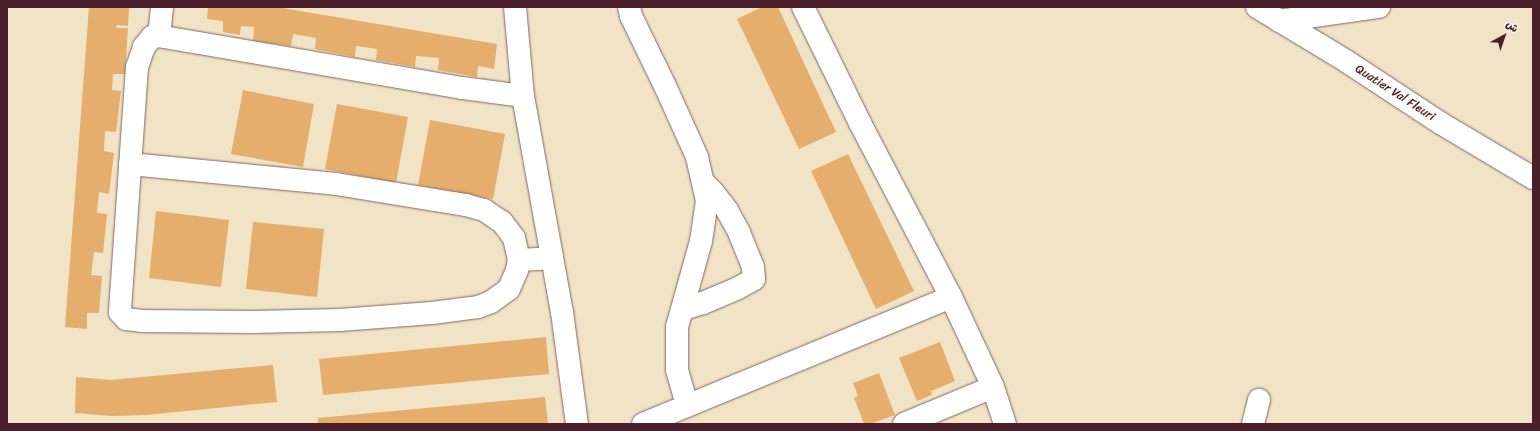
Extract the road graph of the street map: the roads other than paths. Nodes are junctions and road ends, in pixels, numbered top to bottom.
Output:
1 (162, 7) edge
2 (515, 7) edge
3 (629, 7) edge
4 (803, 7) edge
5 (1257, 7) edge
6 (1379, 7) edge
7 (1279, 21) junction
8 (159, 36) junction
9 (523, 96) junction
10 (130, 164) junction
11 (1533, 178) edge
12 (703, 182) junction
13 (552, 258) junction
14 (519, 260) junction
15 (951, 297) junction
16 (683, 309) junction
17 (993, 387) junction
18 (1259, 400) dead end
19 (687, 406) junction
20 (577, 424) edge
21 (643, 424) edge
22 (904, 424) edge
23 (1005, 424) edge
24 (1253, 424) edge

1 - 8 street
2 - 9 street
3 - 12 street
4 - 15 street
5 - 7 street, Quatier Val Fleuri
6 - 7 street
7 - 11 street, Quatier Val Fleuri
8 - 9 street
8 - 10 street
9 - 13 street
10 - 14 street
10 - 14 street
12 - 16 street
12 - 16 street
13 - 14 street
13 - 20 street
15 - 17 street
15 - 19 street
16 - 19 street
17 - 22 street
17 - 23 street
18 - 24 street
19 - 21 street

